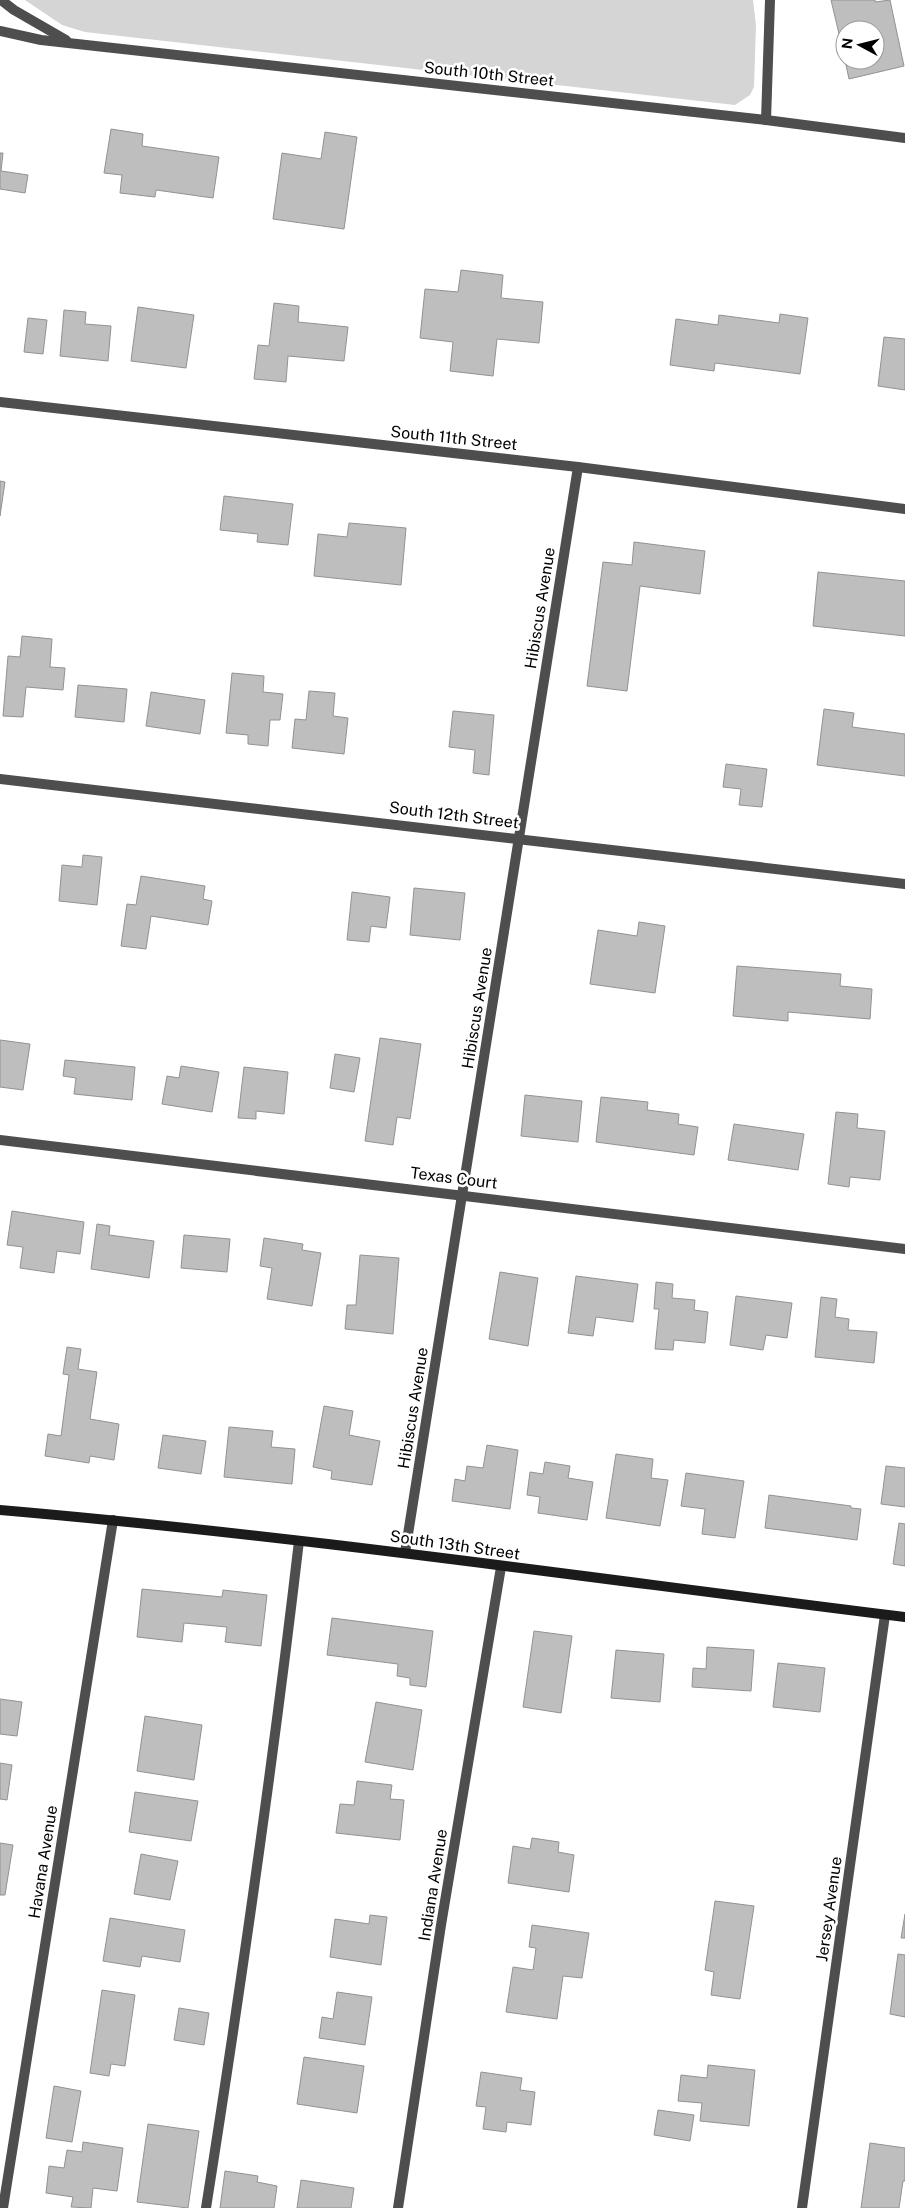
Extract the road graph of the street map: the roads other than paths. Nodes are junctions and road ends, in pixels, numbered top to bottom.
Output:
1 (1, 0) edge
2 (770, 0) edge
3 (0, 31) edge
4 (70, 41) junction
5 (766, 120) junction
6 (905, 138) edge
7 (0, 402) edge
8 (578, 467) junction
9 (905, 509) edge
10 (0, 779) edge
11 (519, 838) junction
12 (905, 884) edge
13 (0, 1140) edge
14 (462, 1194) junction
15 (905, 1249) edge
16 (0, 1510) edge
17 (113, 1520) junction
18 (299, 1541) junction
19 (405, 1553) junction
20 (500, 1567) junction
21 (885, 1615) junction
22 (905, 1617) edge
23 (3, 2208) edge
24 (206, 2208) edge
25 (398, 2208) edge
26 (802, 2208) edge

1 - 4 street, South 10th Street
2 - 5 street
3 - 4 street, South 10th Street
4 - 5 street, South 10th Street
5 - 6 street, South 10th Street
7 - 8 street, South 11th Street
8 - 9 street, South 11th Street
8 - 11 street, Hibiscus Avenue
10 - 11 street, South 12th Street
11 - 12 street, South 12th Street
11 - 14 street, Hibiscus Avenue
13 - 14 street, Texas Court
14 - 15 street, Texas Court
14 - 19 street, Hibiscus Avenue
16 - 17 street, South 13th Street
17 - 18 street, South 13th Street
17 - 23 street, Havana Avenue
18 - 19 street, South 13th Street
18 - 24 street
19 - 20 street, South 13th Street
20 - 21 street, South 13th Street
20 - 25 street, Indiana Avenue
21 - 22 street, South 13th Street
21 - 26 street, Jersey Avenue

